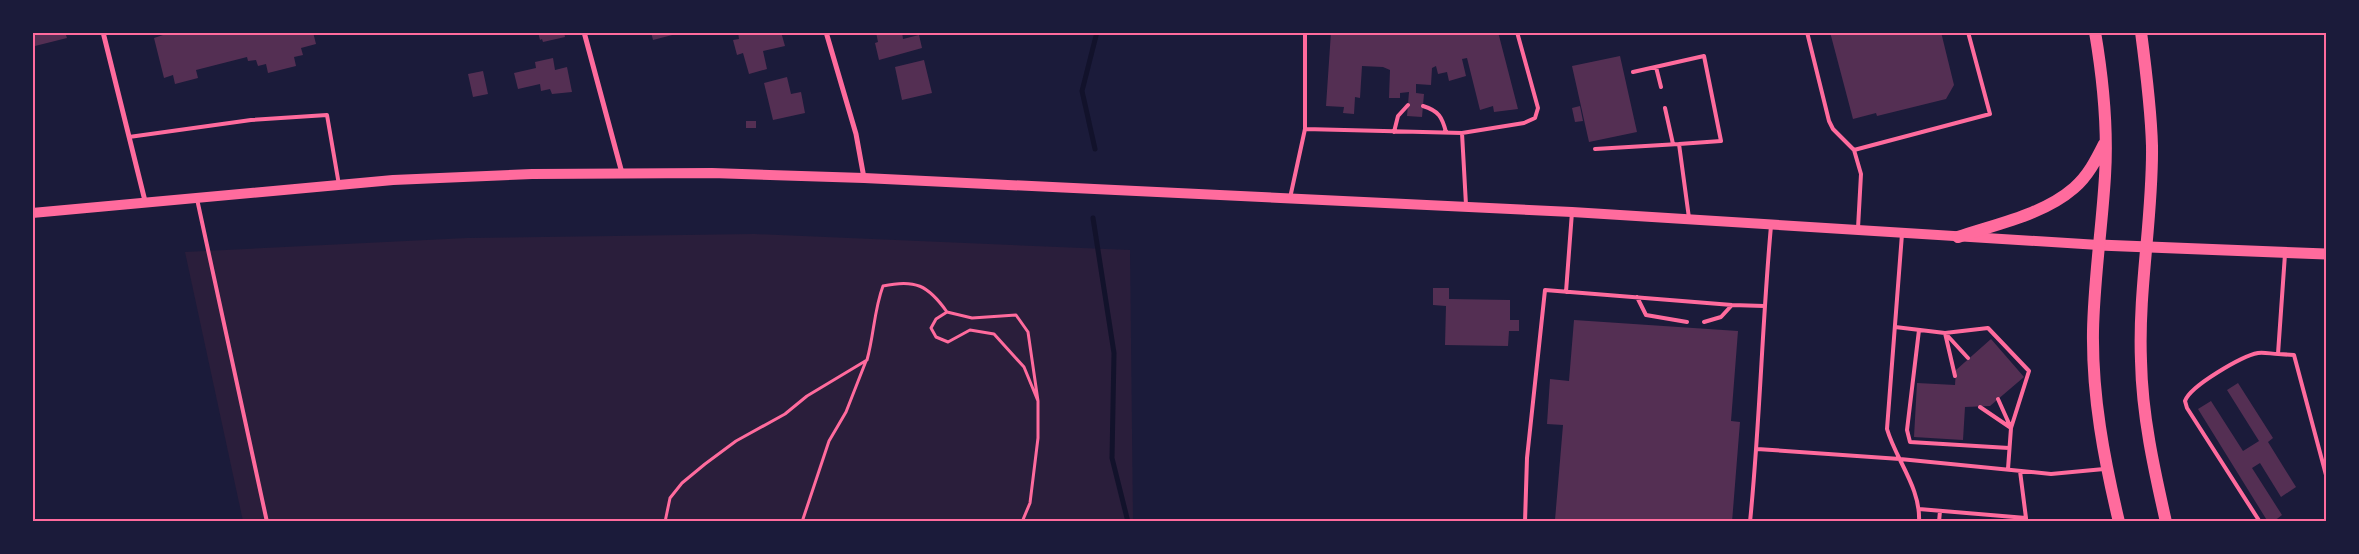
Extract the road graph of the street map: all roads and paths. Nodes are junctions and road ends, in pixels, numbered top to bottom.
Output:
1 (103, 32) edge
2 (584, 32) edge
3 (826, 32) edge
4 (1305, 32) edge
5 (1517, 32) edge
6 (1807, 32) edge
7 (1968, 32) edge
8 (2095, 32) edge
9 (2141, 32) edge
10 (1656, 67) junction
11 (1633, 72) dead end
12 (1661, 87) dead end
13 (1408, 105) dead end
14 (1423, 106) dead end
15 (1665, 108) dead end
16 (1306, 129) junction
17 (1394, 132) junction
18 (1446, 132) junction
19 (1462, 133) junction
20 (129, 138) junction
21 (2106, 139) junction
22 (1673, 144) junction
23 (1679, 144) junction
24 (1595, 149) dead end
25 (1854, 150) junction
26 (622, 173) junction
27 (864, 178) junction
28 (339, 184) junction
29 (196, 196) junction
30 (1290, 199) junction
31 (145, 201) junction
32 (1466, 207) junction
33 (1572, 212) junction
34 (32, 213) edge
35 (1689, 220) junction
36 (1771, 224) junction
37 (1858, 231) junction
38 (1902, 234) junction
39 (1958, 237) junction
40 (2099, 245) junction
41 (2146, 247) junction
42 (2285, 252) junction
43 (2326, 254) edge
44 (1566, 292) junction
45 (1637, 297) junction
46 (1732, 305) junction
47 (1764, 306) junction
48 (947, 312) junction
49 (1687, 322) dead end
50 (1704, 322) dead end
51 (1895, 326) junction
52 (1919, 330) junction
53 (1945, 333) junction
54 (2278, 354) junction
55 (1968, 358) dead end
56 (866, 360) junction
57 (1956, 376) dead end
58 (1998, 399) dead end
59 (1038, 401) junction
60 (1980, 407) dead end
61 (2011, 428) junction
62 (2010, 448) junction
63 (1757, 449) junction
64 (1900, 459) junction
65 (2106, 468) junction
66 (2008, 469) junction
67 (2020, 471) junction
68 (2326, 476) edge
69 (1920, 509) junction
70 (1940, 511) junction
71 (2026, 520) edge
72 (267, 522) edge
73 (665, 522) edge
74 (802, 522) edge
75 (1022, 522) edge
76 (1525, 522) edge
77 (1750, 522) edge
78 (1919, 522) edge
79 (1939, 522) edge
80 (2119, 522) edge
81 (2166, 522) edge
82 (2260, 522) edge

1 - 20 street
2 - 26 street
3 - 27 street
4 - 16 lane
5 - 19 lane
6 - 25 lane
7 - 25 lane
8 - 21 highway
9 - 41 highway
10 - 11 lane
10 - 12 lane
10 - 23 lane
13 - 17 lane
14 - 18 lane
15 - 22 lane
16 - 17 lane
16 - 30 lane
17 - 18 lane
18 - 19 lane
19 - 32 lane
20 - 28 lane
20 - 31 street
21 - 39 highway
21 - 40 highway
22 - 23 lane
22 - 24 lane
23 - 35 lane
25 - 37 lane
26 - 27 main road
26 - 28 main road
27 - 30 main road
28 - 29 main road
29 - 31 main road
29 - 72 lane
30 - 32 main road
31 - 34 main road
32 - 33 main road
33 - 35 main road
33 - 44 lane
35 - 36 main road
36 - 37 main road
36 - 47 lane
37 - 38 main road
38 - 39 main road
38 - 51 lane
39 - 40 main road
40 - 41 main road
40 - 65 highway
41 - 42 main road
41 - 81 highway
42 - 43 main road
42 - 54 lane
44 - 45 lane
44 - 76 lane
45 - 46 lane
45 - 49 lane
46 - 47 lane
46 - 50 lane
47 - 63 lane
48 - 56 path
48 - 59 path
48 - 59 path
51 - 52 lane
51 - 64 lane
52 - 53 lane
52 - 62 lane
53 - 55 lane
53 - 57 lane
53 - 61 lane
54 - 68 lane
54 - 82 lane
56 - 73 path
56 - 74 path
58 - 61 lane
59 - 75 path
60 - 61 lane
61 - 62 lane
62 - 66 lane
63 - 64 lane
63 - 77 lane
64 - 66 lane
64 - 69 lane
65 - 67 lane
65 - 80 highway
66 - 67 lane
67 - 71 lane
69 - 70 lane
69 - 78 lane
70 - 71 lane
70 - 79 lane

